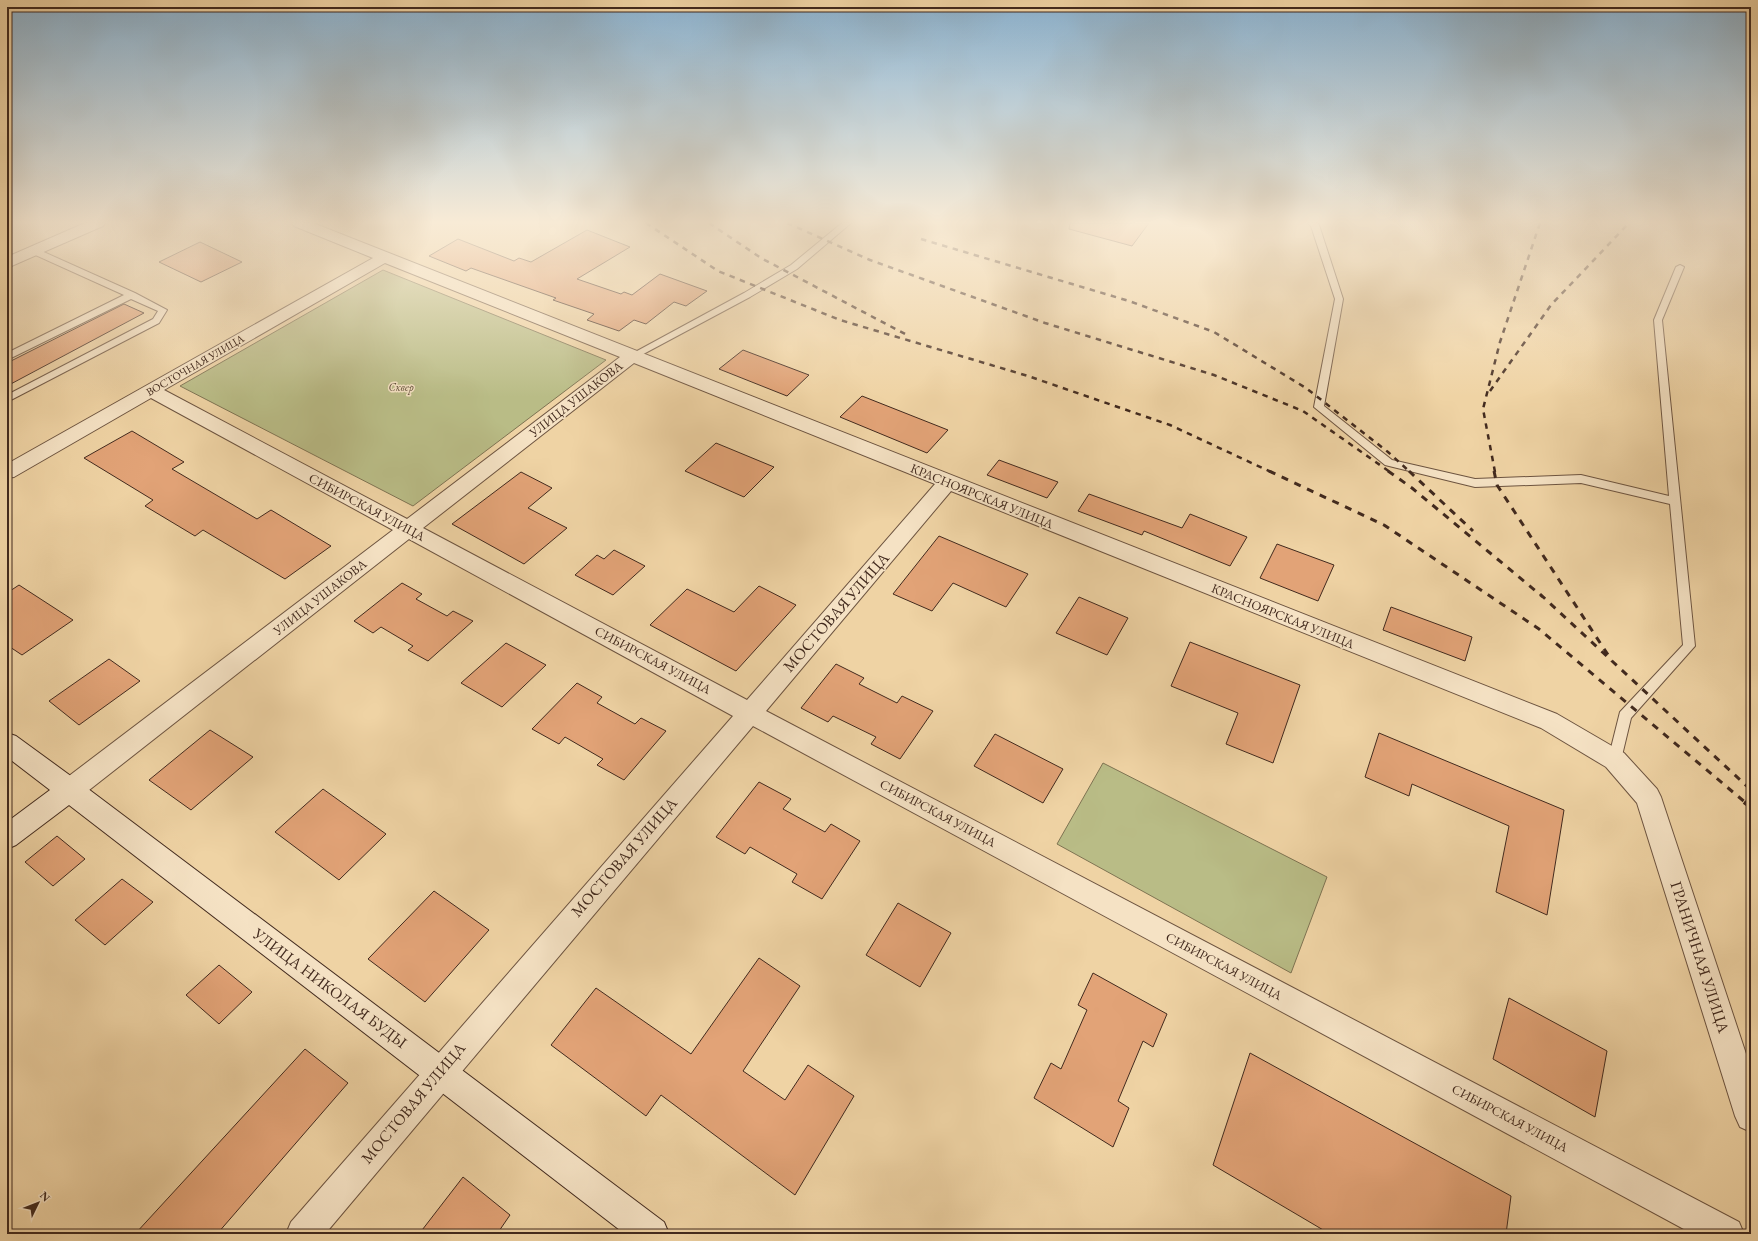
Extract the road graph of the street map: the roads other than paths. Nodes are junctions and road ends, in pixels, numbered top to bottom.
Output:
1 (101, 281) edge
2 (343, 281) edge
3 (441, 281) edge
4 (771, 281) edge
5 (1333, 281) edge
6 (1674, 281) edge
7 (132, 295) junction
8 (631, 356) junction
9 (7, 357) edge
10 (150, 390) junction
11 (7, 399) edge
12 (7, 472) edge
13 (948, 482) junction
14 (1675, 501) junction
15 (408, 528) junction
16 (749, 713) junction
17 (7, 743) edge
18 (1615, 760) junction
19 (70, 790) junction
20 (1648, 797) joint
21 (7, 837) edge
22 (439, 1072) junction
23 (1751, 1116) edge
24 (302, 1234) edge
25 (652, 1234) edge
26 (1727, 1234) edge

1 - 7 lane
2 - 10 street, ВОСТОЧНАЯ УЛИЦА
3 - 8 street, КРАСНОЯРСКАЯ УЛИЦА
4 - 8 lane
5 - 14 lane
6 - 14 lane
7 - 9 lane
7 - 11 lane
8 - 13 street, КРАСНОЯРСКАЯ УЛИЦА
8 - 15 street, УЛИЦА УШАКОВА
10 - 12 street, ВОСТОЧНАЯ УЛИЦА
10 - 15 street, СИБИРСКАЯ УЛИЦА
13 - 16 street, МОСТОВАЯ УЛИЦА
13 - 18 street, КРАСНОЯРСКАЯ УЛИЦА
14 - 18 lane
15 - 16 street, СИБИРСКАЯ УЛИЦА
15 - 19 street, УЛИЦА УШАКОВА
16 - 22 street, МОСТОВАЯ УЛИЦА
16 - 26 street, СИБИРСКАЯ УЛИЦА
17 - 19 street, УЛИЦА НИКОЛАЯ БУДЫ
18 - 20 street, КРАСНОЯРСКАЯ УЛИЦА
19 - 21 street, УЛИЦА УШАКОВА
19 - 22 street, УЛИЦА НИКОЛАЯ БУДЫ
20 - 23 street, ГРАНИЧНАЯ УЛИЦА
22 - 24 street, МОСТОВАЯ УЛИЦА
22 - 25 street, УЛИЦА НИКОЛАЯ БУДЫ

